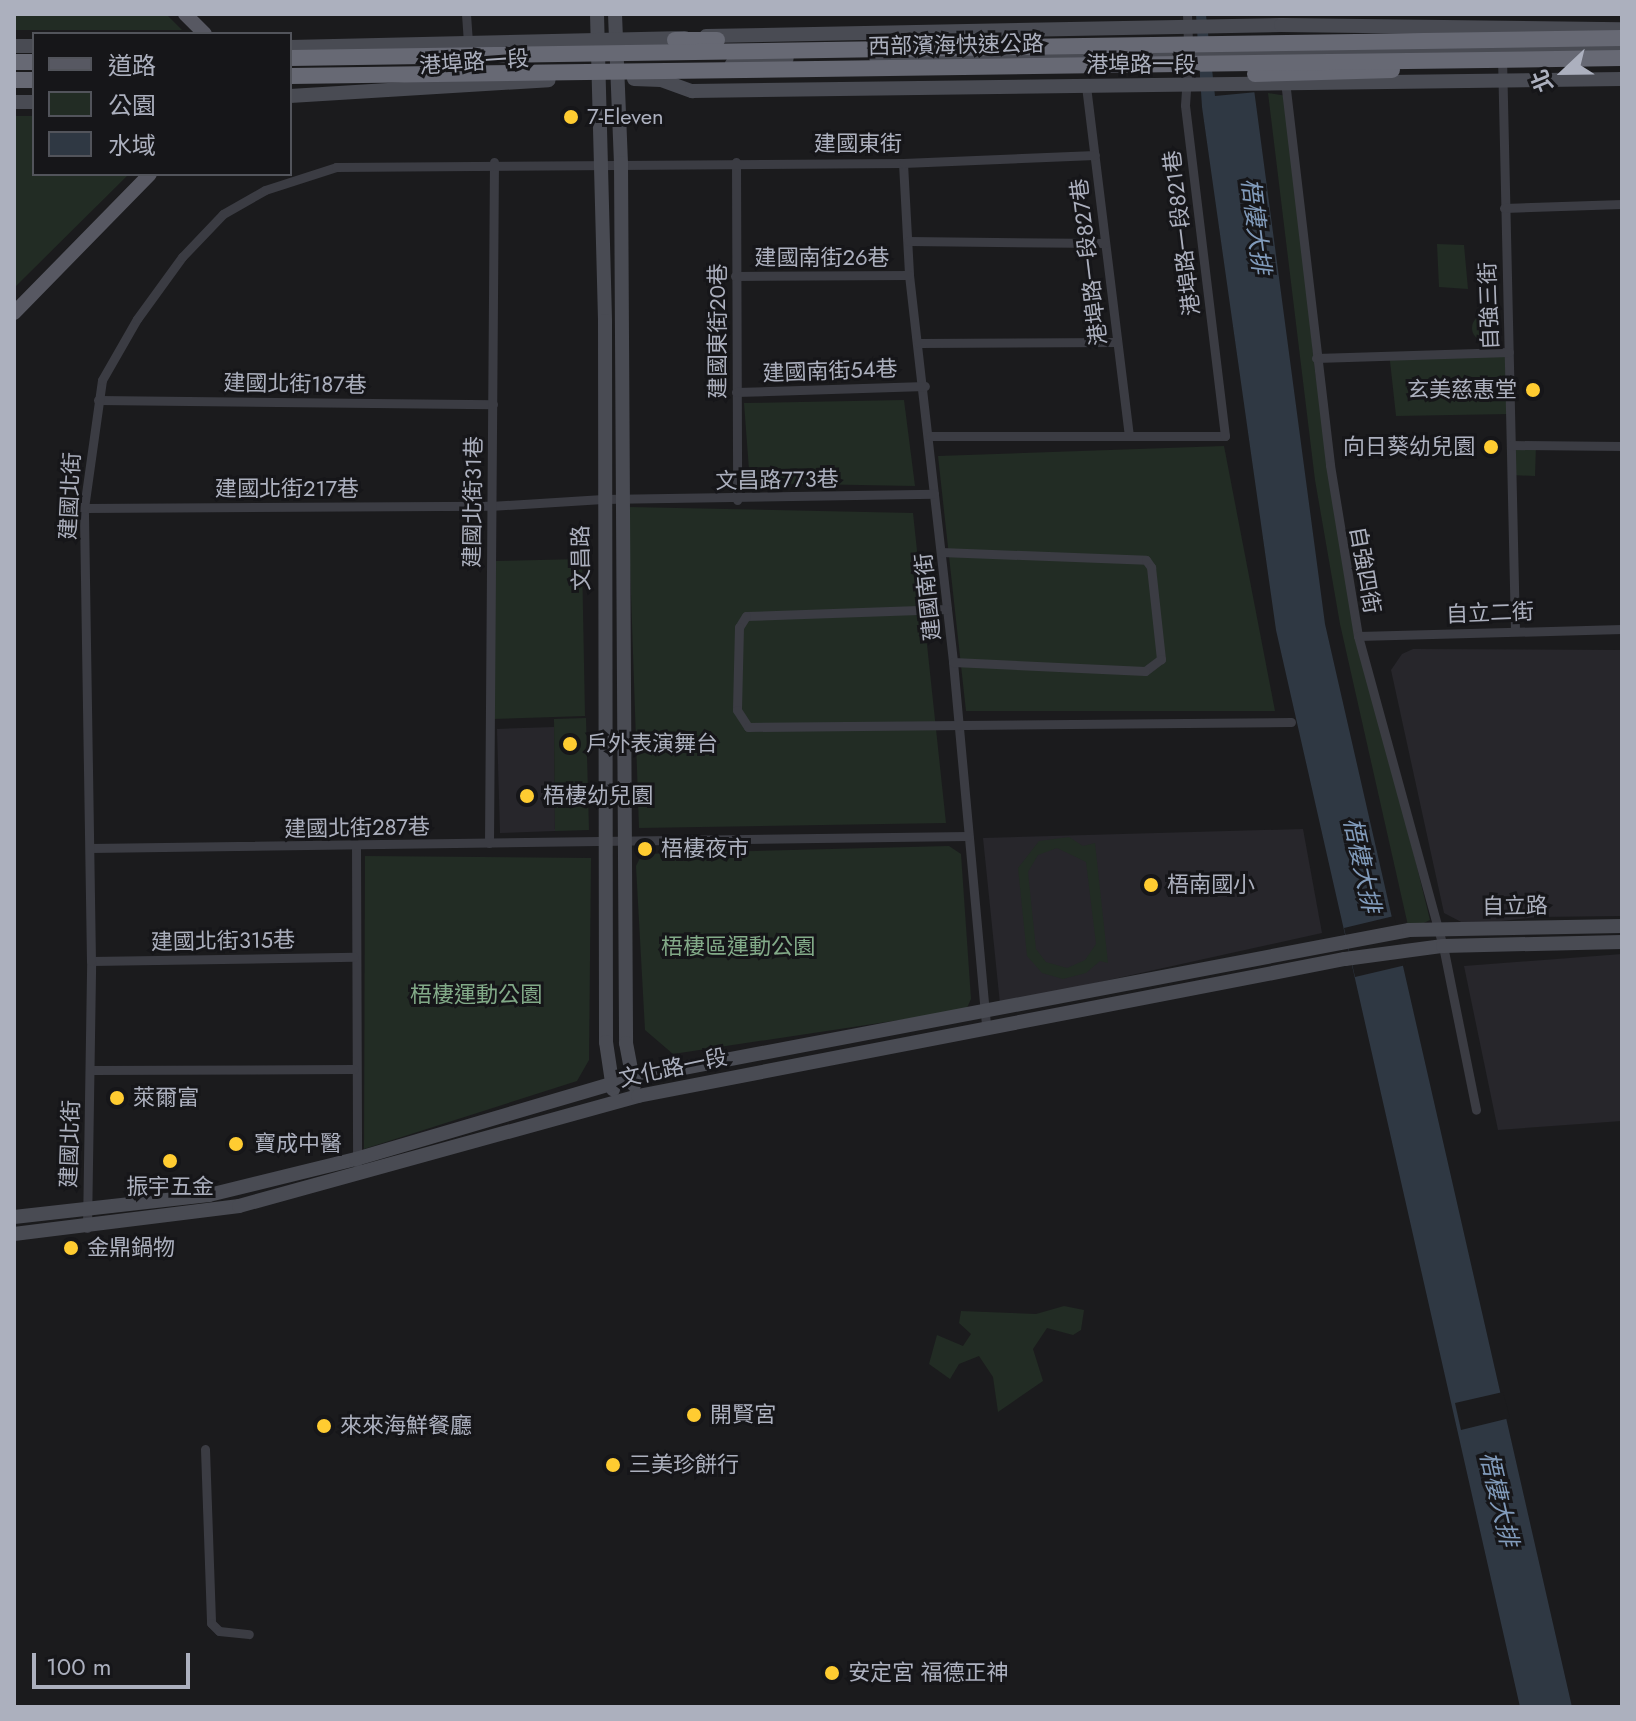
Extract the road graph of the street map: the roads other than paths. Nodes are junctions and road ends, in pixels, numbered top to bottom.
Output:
1 (185, 14) edge
2 (466, 14) edge
3 (597, 14) edge
4 (615, 14) edge
5 (1188, 20) edge
6 (1260, 20) edge
7 (1281, 25) junction
8 (1622, 29) edge
9 (1502, 30) junction
10 (203, 32) edge
11 (1622, 38) edge
12 (597, 39) junction
13 (1474, 39) junction
14 (615, 40) junction
15 (675, 40) junction
16 (468, 41) junction
17 (292, 47) edge
18 (1622, 48) edge
19 (1502, 49) junction
20 (1283, 51) junction
21 (1188, 53) junction
22 (292, 58) edge
23 (1622, 58) edge
24 (772, 59) junction
25 (1478, 60) junction
26 (292, 76) edge
27 (596, 77) junction
28 (616, 78) junction
29 (1622, 79) edge
30 (661, 80) junction
31 (1503, 82) junction
32 (1285, 83) junction
33 (1086, 86) junction
34 (1189, 88) junction
35 (292, 96) edge
36 (1095, 155) junction
37 (494, 162) junction
38 (602, 162) junction
39 (736, 162) junction
40 (621, 163) junction
41 (903, 163) junction
42 (148, 176) edge
43 (1622, 204) edge
44 (1504, 208) junction
45 (908, 241) junction
46 (1105, 243) junction
47 (909, 275) junction
48 (735, 276) junction
49 (14, 313) edge
50 (1117, 342) junction
51 (918, 343) junction
52 (1509, 352) junction
53 (1316, 358) junction
54 (925, 386) junction
55 (736, 392) junction
56 (98, 400) junction
57 (493, 404) junction
58 (1129, 434) junction
59 (930, 436) junction
60 (1511, 445) junction
61 (1622, 446) edge
62 (934, 494) junction
63 (603, 499) junction
64 (621, 500) junction
65 (737, 500) junction
66 (490, 506) junction
67 (84, 508) junction
68 (941, 552) junction
69 (947, 609) junction
70 (1622, 629) edge
71 (1515, 630) junction
72 (1358, 636) junction
73 (953, 662) junction
74 (1291, 722) dead end
75 (957, 724) junction
76 (968, 836) junction
77 (607, 840) junction
78 (625, 841) junction
79 (489, 843) junction
80 (356, 846) junction
81 (90, 848) junction
82 (1622, 926) edge
83 (1436, 930) junction
84 (1622, 942) edge
85 (1340, 943) joint
86 (1443, 946) junction
87 (354, 957) junction
88 (1345, 959) joint
89 (91, 961) junction
90 (984, 1011) junction
91 (986, 1028) junction
92 (354, 1069) junction
93 (91, 1070) junction
94 (631, 1078) junction
95 (612, 1083) junction
96 (638, 1096) junction
97 (616, 1102) junction
98 (1476, 1110) dead end
99 (356, 1159) junction
100 (361, 1174) junction
101 (86, 1212) junction
102 (14, 1217) edge
103 (87, 1228) junction
104 (14, 1234) edge
105 (205, 1449) dead end
106 (249, 1634) dead end

1 - 10 main road
2 - 16 street
3 - 12 street, 文昌路
4 - 14 street, 文昌路
5 - 6 street, 港埠路一段
5 - 15 street, 港埠路一段
5 - 21 street, 港埠路一段821巷
6 - 7 street, 港埠路一段
7 - 9 street, 港埠路一段
7 - 20 street, 自強四街
8 - 9 street, 港埠路一段
9 - 19 street, 自強三街
11 - 13 highway, 西部濱海快速公路
12 - 14 street, 港埠路一段
12 - 16 street, 港埠路一段
12 - 27 street, 文昌路
13 - 15 highway
13 - 22 highway, 西部濱海快速公路
14 - 15 street, 港埠路一段
14 - 28 street, 文昌路
15 - 24 street, 港埠路一段
16 - 17 street, 港埠路一段
18 - 19 street, 港埠路一段
19 - 20 street, 港埠路一段
19 - 31 street, 自強三街
20 - 21 street, 港埠路一段
20 - 32 street, 自強四街
21 - 24 street, 港埠路一段
21 - 34 street, 港埠路一段821巷
23 - 25 highway, 西部濱海快速公路
24 - 30 street, 港埠路一段
25 - 26 highway, 西部濱海快速公路
25 - 30 highway
27 - 28 street, 港埠路一段
27 - 35 street, 港埠路一段
27 - 38 street, 文昌路
28 - 30 street, 港埠路一段
28 - 40 street, 文昌路
29 - 31 street, 港埠路一段
30 - 33 street, 港埠路一段
31 - 32 street, 港埠路一段
31 - 44 street, 自強三街
32 - 34 street, 港埠路一段
32 - 53 street, 自強四街
33 - 34 street, 港埠路一段
33 - 36 street, 港埠路一段827巷
34 - 58 street, 港埠路一段821巷
36 - 41 street, 建國東街
36 - 46 street, 港埠路一段827巷
37 - 38 street, 建國北街
37 - 56 street, 建國北街
37 - 57 street, 建國北街31巷
38 - 40 street, 建國北街
38 - 63 street, 文昌路
39 - 40 street, 建國東街
39 - 41 street, 建國東街
39 - 48 street, 建國東街20巷
40 - 64 street, 文昌路
41 - 45 street, 建國南街
42 - 49 main road
43 - 44 street
44 - 52 street, 自強三街
45 - 46 street
45 - 47 street, 建國南街
46 - 50 street, 港埠路一段827巷
47 - 48 street, 建國南街26巷
47 - 51 street, 建國南街
48 - 55 street, 建國東街20巷
50 - 51 street
50 - 58 street, 港埠路一段827巷
51 - 54 street, 建國南街
52 - 53 street
52 - 60 street, 自強三街
53 - 72 street, 自強四街
54 - 55 street, 建國南街54巷
54 - 59 street, 建國南街
55 - 65 street, 建國東街20巷
56 - 57 street, 建國北街187巷
56 - 67 street, 建國北街
57 - 66 street, 建國北街31巷
58 - 59 street
59 - 62 street, 建國南街
60 - 61 street
60 - 71 street, 自強三街
62 - 65 street, 文昌路773巷
62 - 68 street, 建國南街
63 - 64 street, 文昌路773巷
63 - 66 street, 建國北街217巷
63 - 77 street, 文昌路
64 - 65 street, 文昌路773巷
64 - 78 street, 文昌路
66 - 67 street, 建國北街217巷
66 - 79 street, 建國北街31巷
67 - 81 street, 建國北街
68 - 69 street, 建國南街
68 - 73 street
69 - 73 street, 建國南街
69 - 75 street
70 - 71 street, 自立二街
71 - 72 street, 自立二街
72 - 83 street, 自強四街
73 - 75 street, 建國南街
74 - 75 street
75 - 76 street, 建國南街
76 - 78 street, 建國北街287巷
76 - 90 street, 建國南街
77 - 78 street, 建國北街287巷
77 - 79 street, 建國北街287巷
77 - 95 street, 文昌路
78 - 94 street, 文昌路
79 - 80 street, 建國北街287巷
80 - 81 street, 建國北街287巷
80 - 87 street
81 - 89 street, 建國北街
82 - 83 street, 自立路
83 - 85 street, 自立路
83 - 86 street, 自強四街
84 - 86 street, 自立路
85 - 90 street, 文化路一段
86 - 88 street, 自立路
86 - 98 street, 自強四街
87 - 89 street, 建國北街315巷
87 - 92 street
88 - 91 street, 文化路一段
89 - 93 street, 建國北街
90 - 91 street, 建國南街
90 - 94 street, 文化路一段
91 - 96 street, 文化路一段
92 - 93 street
92 - 99 street
93 - 101 street, 建國北街
94 - 95 street, 文化路一段
94 - 96 street, 文昌路
95 - 97 street, 文昌路
95 - 99 street, 文化路一段
96 - 97 street, 文化路一段
97 - 100 street, 文化路一段
99 - 100 street
99 - 101 street, 文化路一段
100 - 103 street, 文化路一段
101 - 102 street, 文化路一段
101 - 103 street, 建國北街
103 - 104 street, 文化路一段
105 - 106 street

